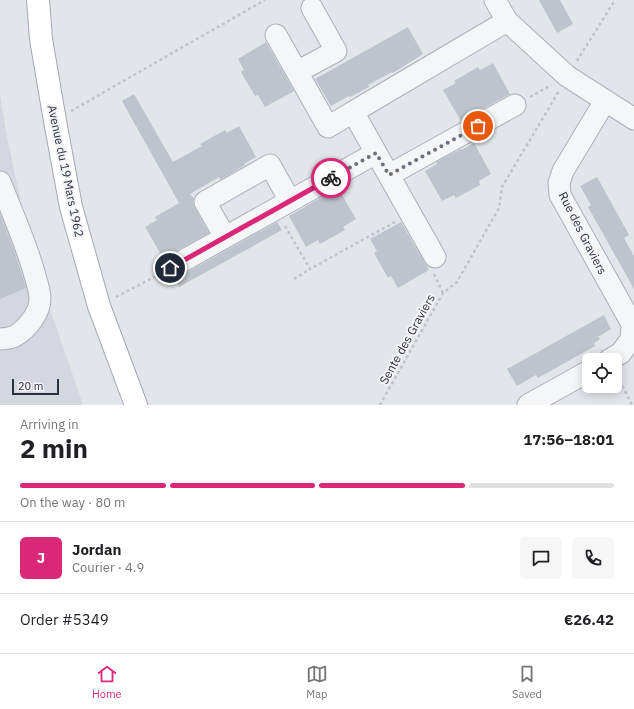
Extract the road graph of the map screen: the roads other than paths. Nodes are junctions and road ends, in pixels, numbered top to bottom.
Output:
1 (38, 0) edge
2 (495, 0) edge
3 (312, 8) dead end
4 (507, 21) junction
5 (276, 35) dead end
6 (297, 72) junction
7 (605, 101) junction
8 (515, 105) road end
9 (354, 112) junction
10 (634, 119) edge
11 (376, 153) junction
12 (389, 175) junction
13 (0, 182) edge
14 (290, 201) junction
15 (225, 237) junction
16 (435, 257) dead end
17 (170, 268) road end
18 (0, 340) edge
19 (621, 353) edge
20 (582, 375) edge
21 (136, 405) edge
22 (528, 405) edge

1 - 21 main road, Avenue du 19 Mars 1962
2 - 4 street
3 - 6 street
4 - 7 street
4 - 9 street
5 - 6 street
6 - 9 street
7 - 10 street
7 - 19 street, Rue des Graviers
8 - 12 street
9 - 11 street
11 - 12 street
11 - 14 street
12 - 16 street
13 - 18 street
14 - 15 street
14 - 15 street
15 - 17 street
20 - 22 street

